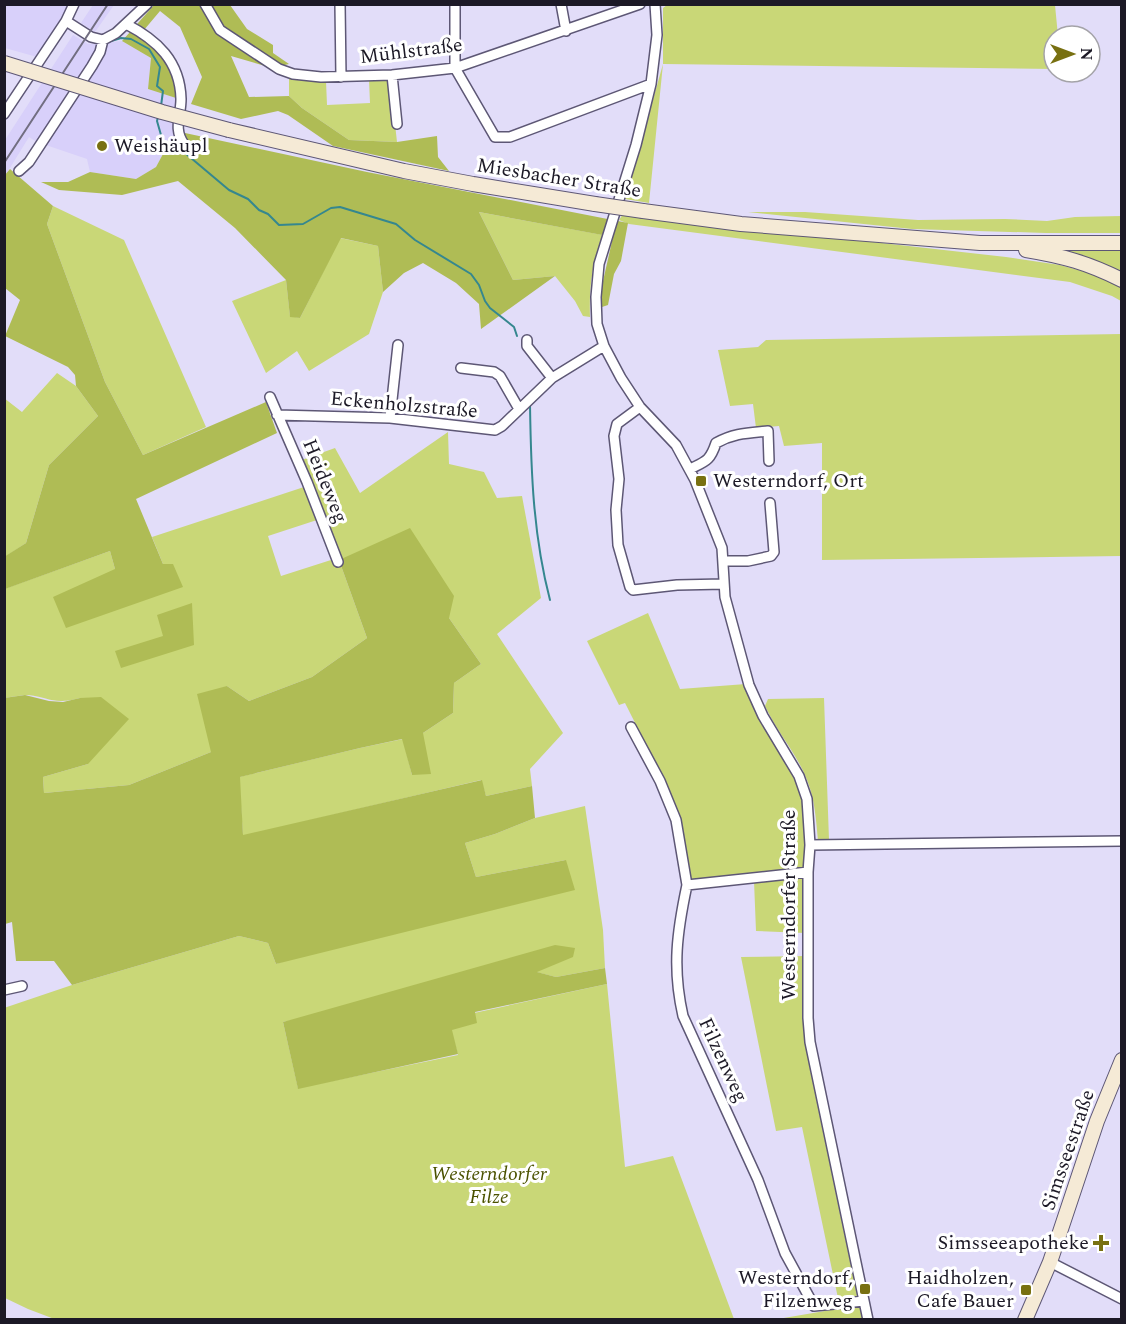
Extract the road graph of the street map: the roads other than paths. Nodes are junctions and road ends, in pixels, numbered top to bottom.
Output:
1 (74, 4) edge
2 (147, 4) edge
3 (205, 4) edge
4 (340, 4) edge
5 (455, 4) edge
6 (561, 4) edge
7 (640, 4) edge
8 (655, 4) edge
9 (66, 21) junction
10 (126, 24) junction
11 (566, 31) junction
12 (103, 40) junction
13 (4, 63) edge
14 (455, 68) junction
15 (392, 75) junction
16 (341, 77) junction
17 (651, 84) junction
18 (4, 114) edge
19 (397, 124) dead end
20 (184, 144) dead end
21 (19, 171) dead end
22 (980, 243) junction
23 (1122, 243) edge
24 (1122, 280) edge
25 (527, 339) dead end
26 (398, 345) dead end
27 (604, 346) junction
28 (461, 368) dead end
29 (552, 378) junction
30 (270, 397) dead end
31 (640, 406) junction
32 (519, 409) junction
33 (277, 415) junction
34 (390, 418) junction
35 (769, 460) dead end
36 (690, 469) junction
37 (770, 503) dead end
38 (724, 561) junction
39 (338, 562) dead end
40 (724, 584) junction
41 (631, 727) dead end
42 (1122, 841) edge
43 (810, 845) junction
44 (808, 872) junction
45 (687, 885) junction
46 (22, 986) dead end
47 (4, 990) edge
48 (1122, 1060) edge
49 (1050, 1263) junction
50 (1122, 1299) edge
51 (864, 1300) junction
52 (868, 1320) edge
53 (1025, 1320) edge

1 - 9 street
2 - 10 street
3 - 16 street, Mühlstraße
4 - 16 street
5 - 14 street
6 - 11 street
7 - 11 street, Mühlstraße
8 - 17 street, Westerndorfer Straße
9 - 12 street
9 - 18 street
10 - 12 street
10 - 20 street
11 - 14 street, Mühlstraße
12 - 21 street
13 - 22 main road, Miesbacher Straße, bridge
14 - 15 street, Mühlstraße
14 - 17 street
15 - 16 street, Mühlstraße
15 - 19 street
17 - 27 street, Westerndorfer Straße
22 - 23 main road, Miesbacher Straße
22 - 24 main road
25 - 29 street
26 - 34 street
27 - 29 street, Eckenholzstraße
27 - 31 street, Westerndorfer Straße
28 - 32 street
29 - 32 street, Eckenholzstraße
30 - 33 street, Heideweg
31 - 36 street, Westerndorfer Straße
31 - 40 street
32 - 34 street, Eckenholzstraße
33 - 34 street, Eckenholzstraße
33 - 39 street, Heideweg
35 - 36 street
36 - 38 street, Westerndorfer Straße
37 - 38 street
38 - 40 street, Westerndorfer Straße
40 - 43 street, Westerndorfer Straße
41 - 45 street
42 - 43 street
43 - 44 street, Westerndorfer Straße
44 - 45 street
44 - 51 street, Westerndorfer Straße
45 - 51 street, Filzenweg
46 - 47 street
48 - 49 main road, Simsseestraße
49 - 50 street
49 - 53 main road, Simsseestraße
51 - 52 street, Westerndorfer Straße

